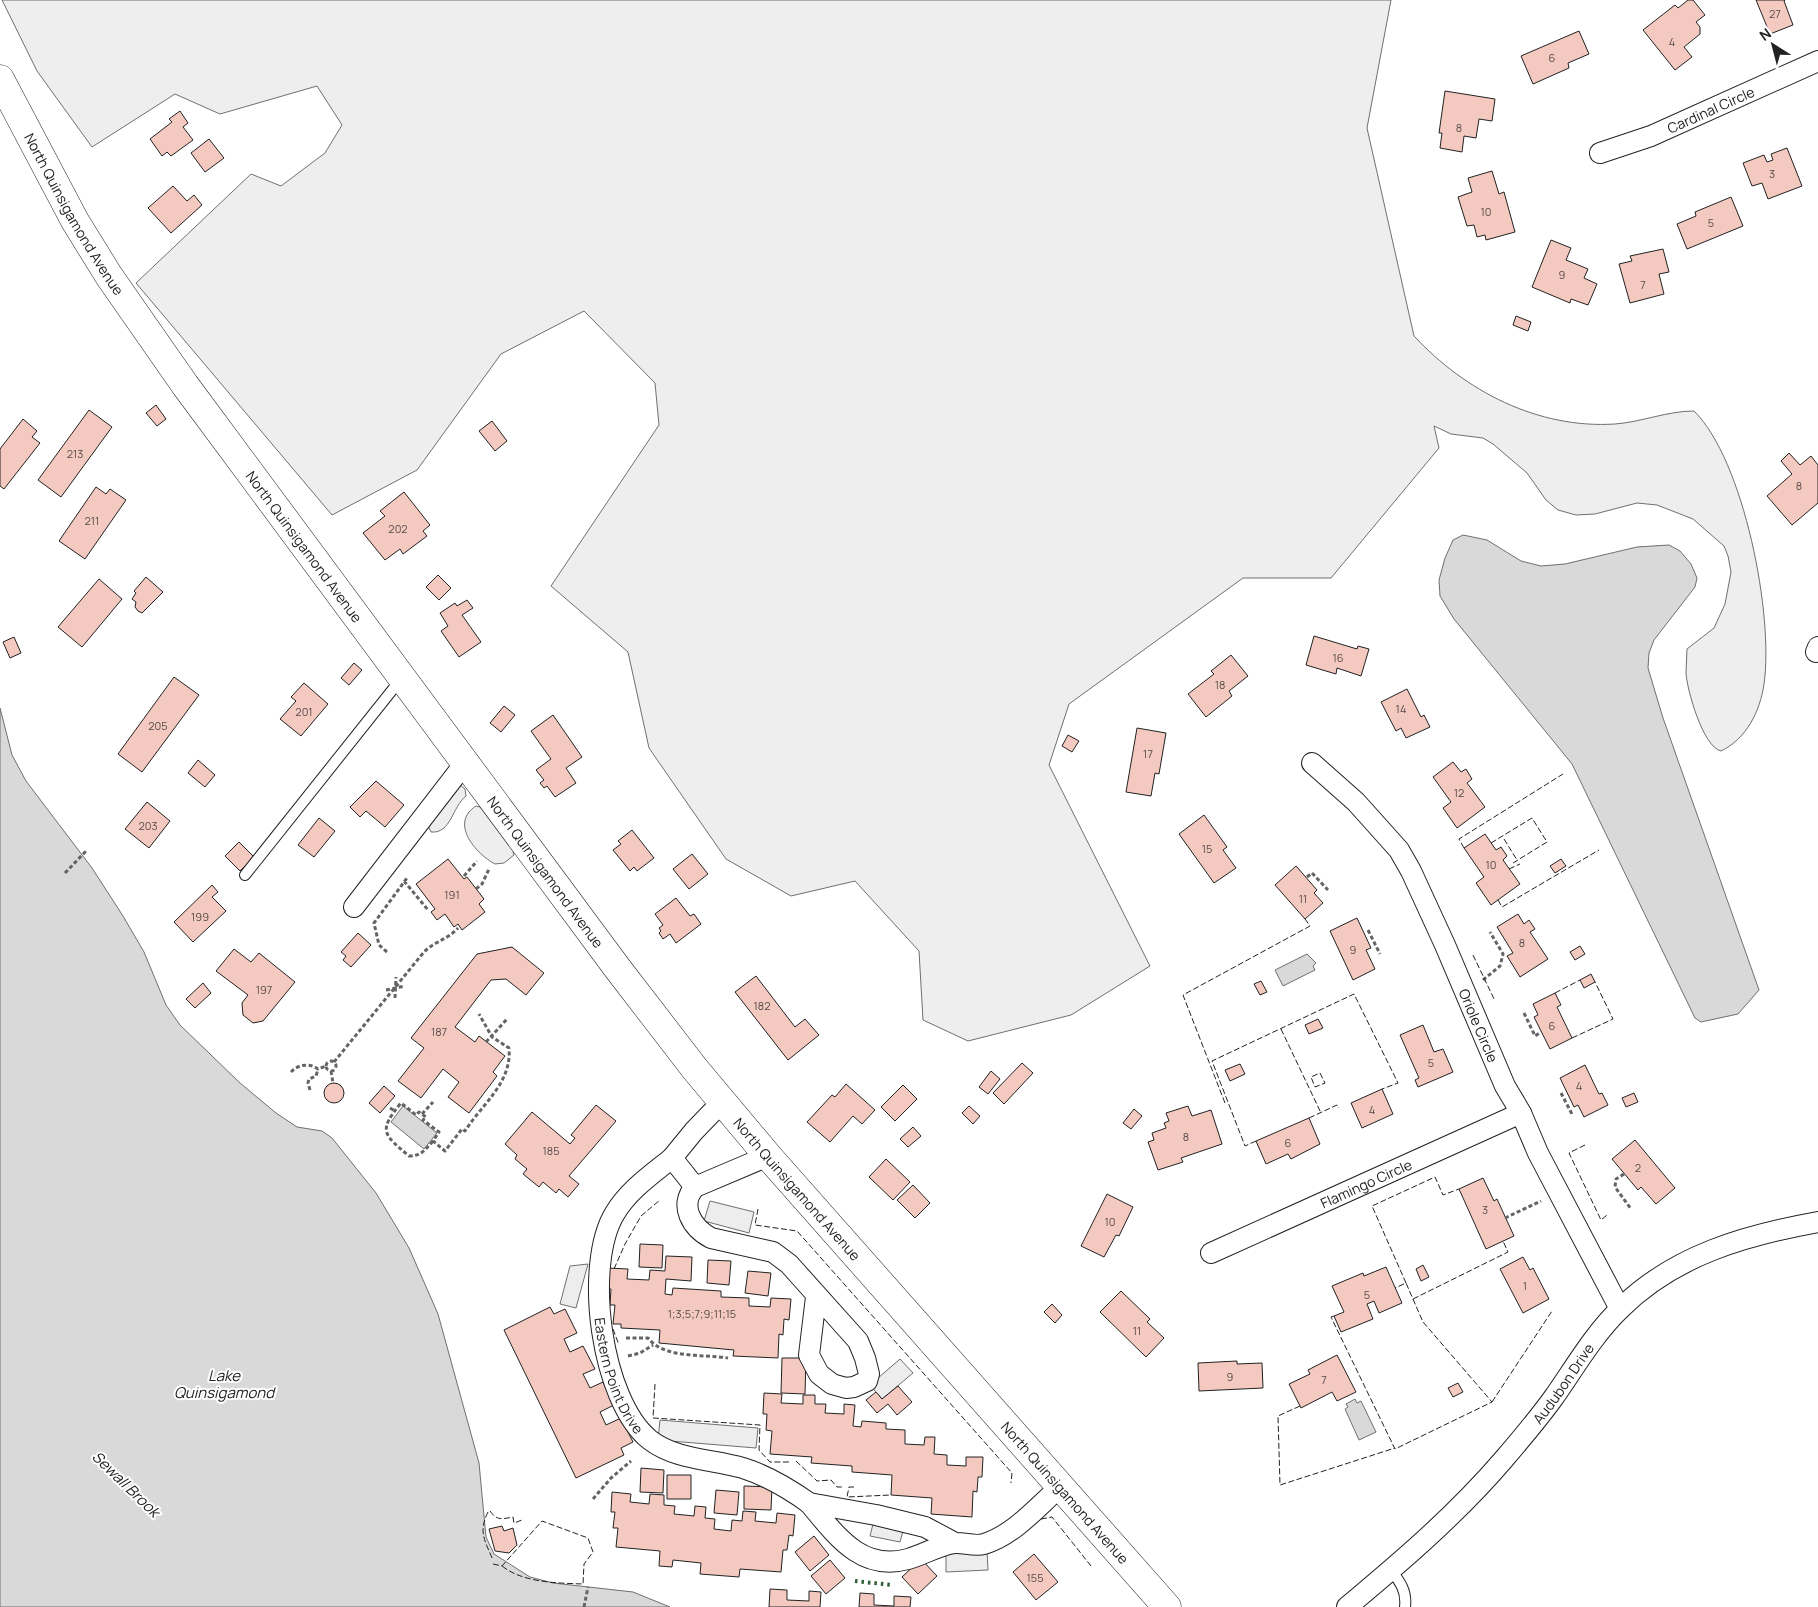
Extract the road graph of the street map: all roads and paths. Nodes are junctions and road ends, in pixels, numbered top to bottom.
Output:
1 (1818, 61) edge
2 (0, 78) edge
3 (1600, 153) dead end
4 (402, 678) junction
5 (466, 763) junction
6 (1312, 763) dead end
7 (88, 850) dead end
8 (477, 861) dead end
9 (489, 869) dead end
10 (65, 873) dead end
11 (245, 874) dead end
12 (464, 876) dead end
13 (1307, 876) dead end
14 (476, 889) dead end
15 (1328, 890) dead end
16 (354, 907) dead end
17 (428, 910) dead end
18 (458, 928) dead end
19 (1368, 930) dead end
20 (1490, 932) dead end
21 (387, 952) dead end
22 (1380, 954) dead end
23 (396, 977) dead end
24 (1482, 980) dead end
25 (405, 986) dead end
26 (396, 988) junction
27 (386, 990) dead end
28 (395, 998) dead end
29 (1524, 1013) dead end
30 (479, 1014) dead end
31 (508, 1018) dead end
32 (1541, 1032) dead end
33 (492, 1037) junction
34 (486, 1042) dead end
35 (334, 1062) junction
36 (326, 1066) junction
37 (318, 1068) junction
38 (332, 1071) junction
39 (291, 1072) dead end
40 (333, 1083) dead end
41 (310, 1090) dead end
42 (1561, 1093) dead end
43 (433, 1102) dead end
44 (722, 1102) junction
45 (390, 1108) dead end
46 (395, 1111) junction
47 (422, 1114) junction
48 (1521, 1114) junction
49 (1573, 1116) dead end
50 (433, 1141) junction
51 (768, 1156) junction
52 (672, 1158) junction
53 (1624, 1174) dead end
54 (695, 1187) junction
55 (1546, 1198) dead end
56 (1631, 1208) dead end
57 (1505, 1218) dead end
58 (1818, 1222) edge
59 (1211, 1253) dead end
60 (816, 1297) dead end
61 (1620, 1309) junction
62 (626, 1338) dead end
63 (653, 1345) junction
64 (728, 1358) dead end
65 (608, 1362) junction
66 (631, 1460) dead end
67 (1060, 1487) junction
68 (594, 1499) dead end
69 (809, 1503) junction
70 (955, 1543) junction
71 (1391, 1570) junction
72 (588, 1586) dead end
73 (580, 1604) dead end
74 (585, 1607) edge
75 (1167, 1607) edge
76 (1347, 1607) edge
77 (1405, 1607) edge

1 - 3 street, Cardinal Circle
2 - 4 main road, North Quinsigamond Avenue
4 - 5 main road, North Quinsigamond Avenue
4 - 11 lane
5 - 16 street
5 - 44 main road, North Quinsigamond Avenue
6 - 48 street, Oriole Circle
7 - 10 path
8 - 12 path
9 - 14 path
13 - 15 path
17 - 21 path
18 - 26 path
19 - 22 path
20 - 24 path
23 - 26 path
25 - 26 path
26 - 27 path
26 - 28 path
26 - 35 path
29 - 32 path
30 - 33 path
31 - 33 path
33 - 34 path
33 - 50 path
35 - 36 path
35 - 38 path
36 - 37 path
36 - 38 path
37 - 39 path
37 - 41 path
38 - 40 path
42 - 49 path
43 - 47 path
44 - 51 main road, North Quinsigamond Avenue
44 - 52 street, Eastern Point Drive
45 - 46 path
46 - 47 path
46 - 50 path
47 - 50 path
48 - 59 street, Flamingo Circle
48 - 61 street, Oriole Circle
51 - 54 street
51 - 67 main road, North Quinsigamond Avenue
52 - 54 street
52 - 65 street, Eastern Point Drive
53 - 56 path
54 - 60 street
55 - 57 path
58 - 61 street, Audubon Drive
61 - 71 street, Audubon Drive
62 - 63 path
63 - 64 path
63 - 65 path
65 - 69 street, Eastern Point Drive
66 - 68 path
67 - 70 street, Eastern Point Drive
67 - 75 main road, North Quinsigamond Avenue
69 - 70 street, Eastern Point Drive
69 - 70 street, Eastern Point Drive
71 - 76 street, Audubon Drive
71 - 77 lane
72 - 74 path
73 - 74 path

